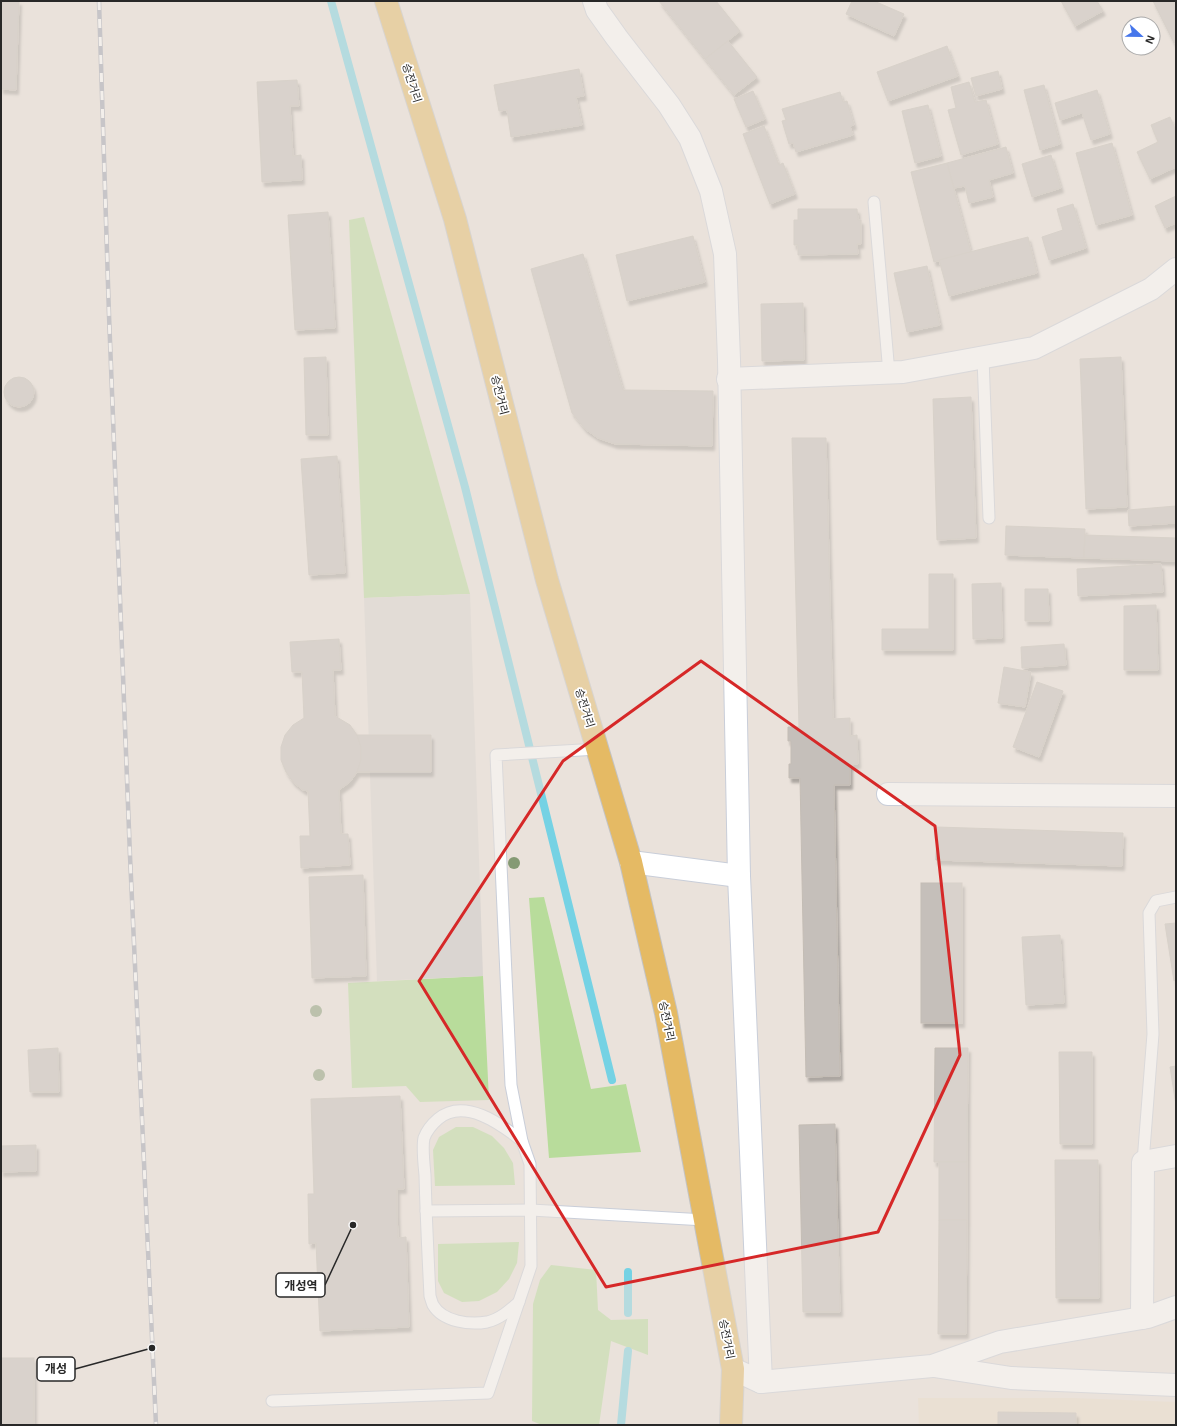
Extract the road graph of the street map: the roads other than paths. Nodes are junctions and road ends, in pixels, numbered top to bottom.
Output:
1 (386, 1) edge
2 (594, 1) edge
3 (874, 202) dead end
4 (1176, 269) edge
5 (983, 358) junction
6 (889, 373) junction
7 (728, 379) junction
8 (989, 518) dead end
9 (598, 749) junction
10 (888, 794) dead end
11 (1176, 796) edge
12 (631, 862) junction
13 (739, 876) junction
14 (1176, 897) edge
15 (522, 1140) junction
16 (1176, 1156) edge
17 (1143, 1162) junction
18 (531, 1210) junction
19 (426, 1211) junction
20 (705, 1220) junction
21 (519, 1302) junction
22 (1176, 1308) edge
23 (1142, 1318) junction
24 (932, 1366) junction
25 (733, 1369) junction
26 (761, 1382) junction
27 (1176, 1385) edge
28 (272, 1401) dead end
29 (731, 1425) edge

1 - 9 main road, 승전거리
2 - 7 street
3 - 6 lane
4 - 5 street
5 - 6 street
5 - 8 lane
6 - 7 street
7 - 13 street
9 - 12 main road, 승전거리
9 - 15 lane
10 - 11 street
12 - 13 street
12 - 20 main road, 승전거리
13 - 26 street
14 - 17 lane
15 - 18 lane
15 - 19 lane
16 - 17 street
17 - 23 street
18 - 19 lane
18 - 20 lane
18 - 21 lane
19 - 21 lane
20 - 25 main road, 승전거리
21 - 28 lane
22 - 23 street
23 - 24 street
24 - 26 street
24 - 27 street
25 - 26 street
25 - 29 main road, 승전거리

